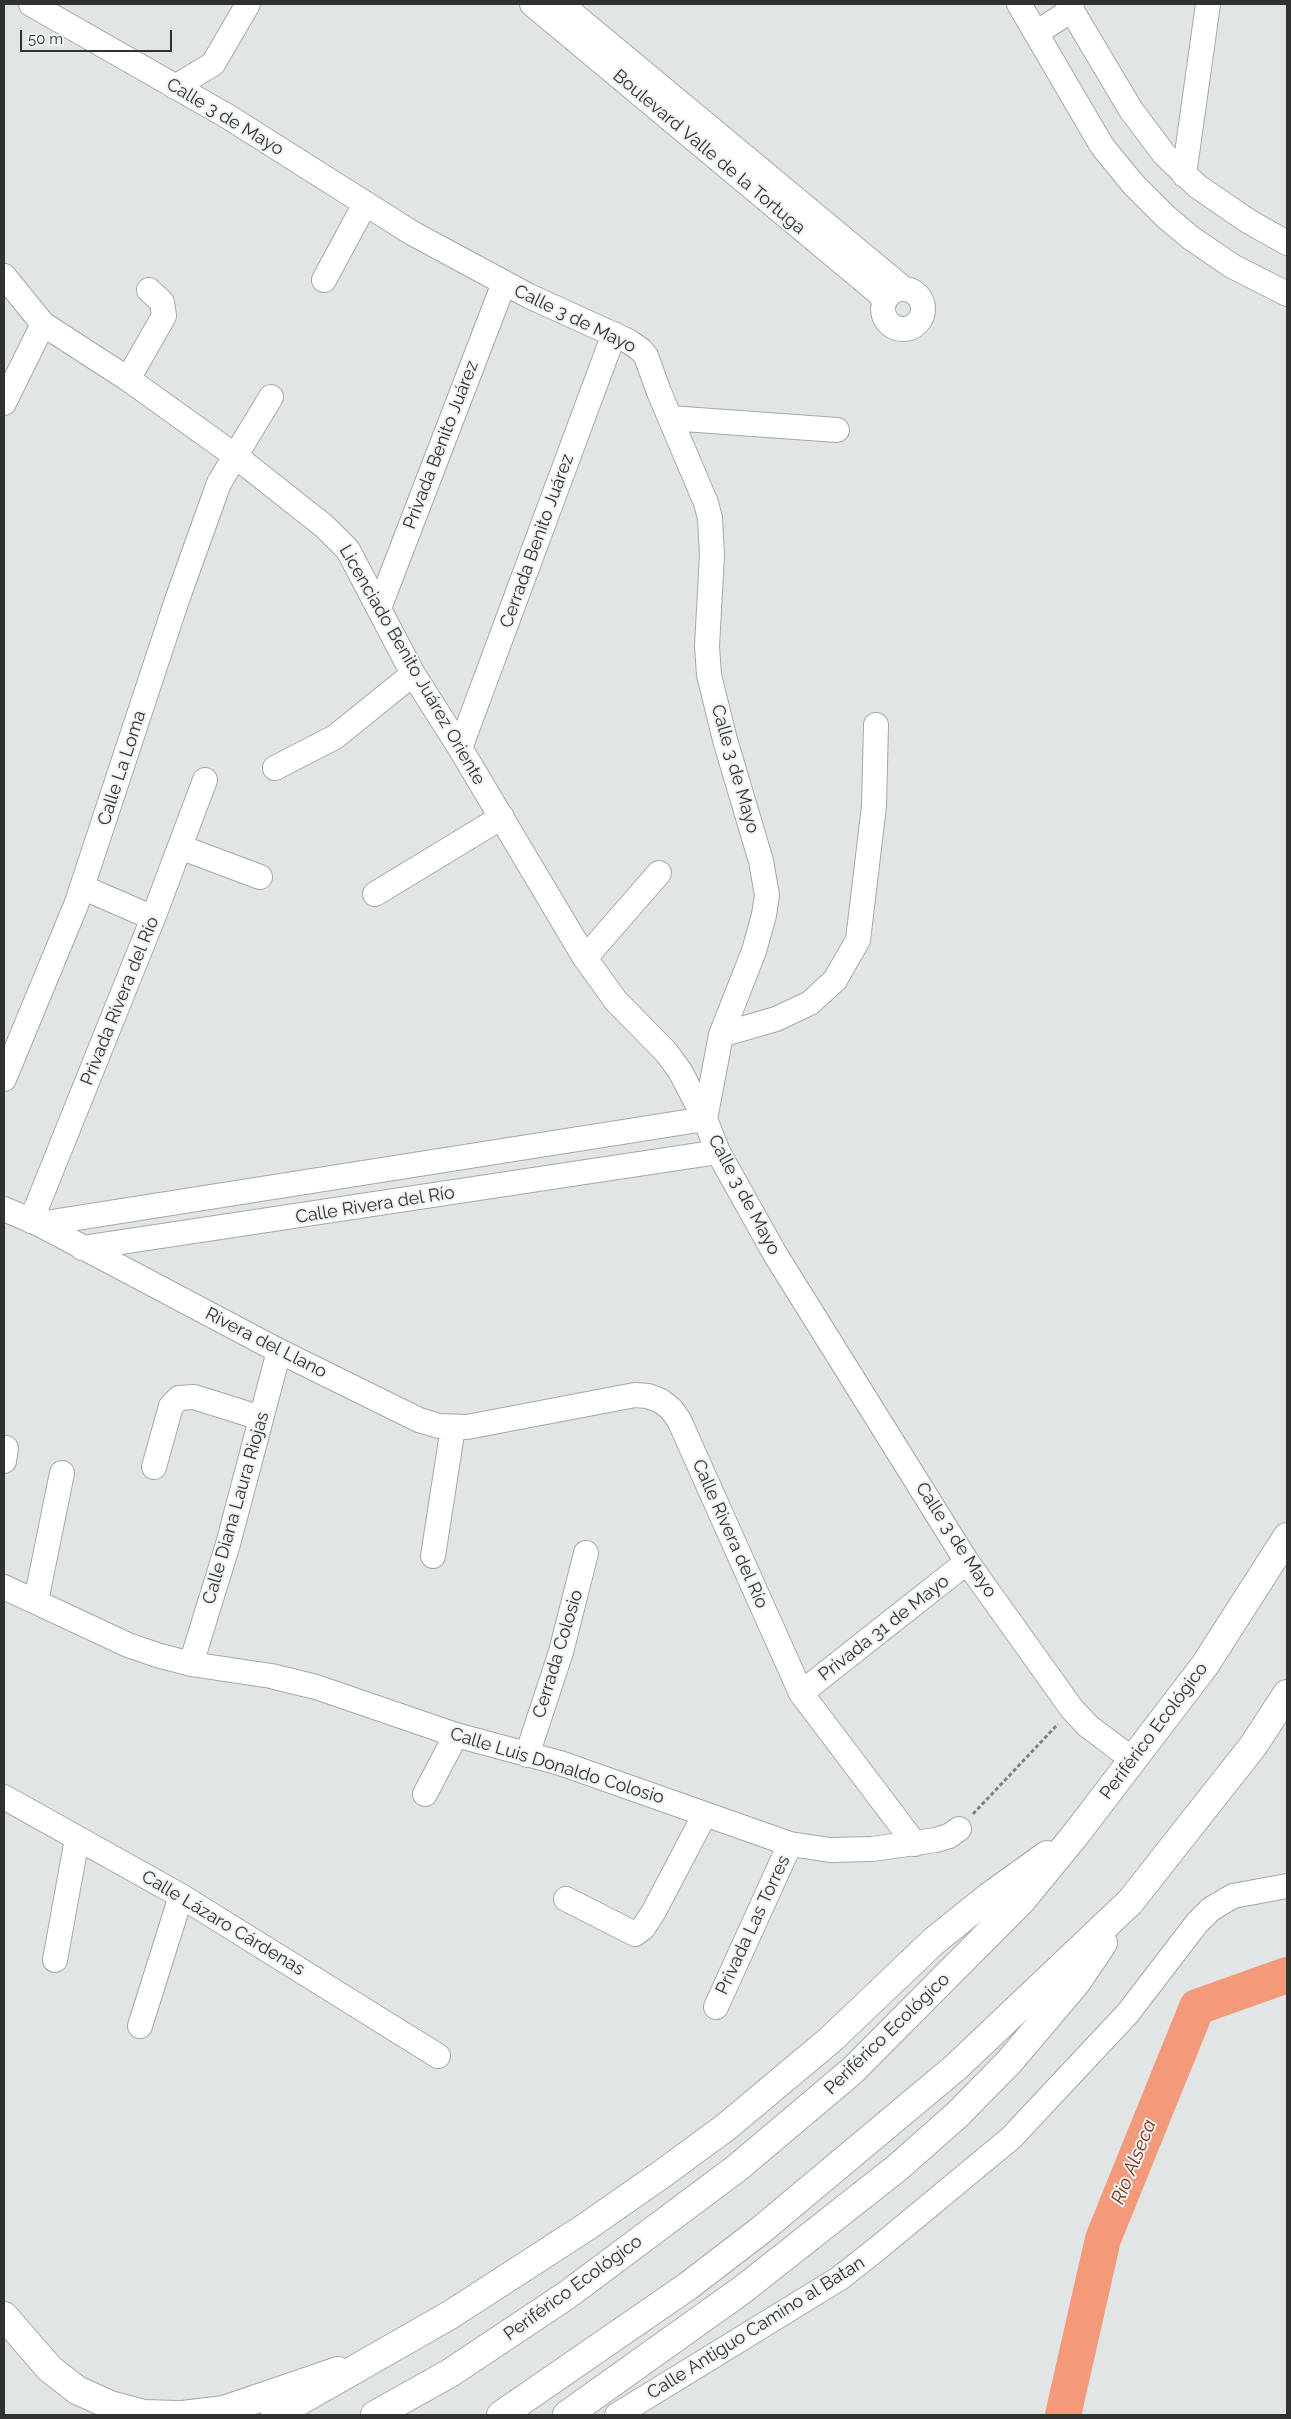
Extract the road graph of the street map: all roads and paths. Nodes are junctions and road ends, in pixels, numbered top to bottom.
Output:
1 (31, 4) edge
2 (248, 4) edge
3 (532, 4) edge
4 (561, 4) edge
5 (1208, 4) edge
6 (1021, 5) edge
7 (1070, 6) edge
8 (1036, 33) junction
9 (174, 87) junction
10 (1184, 175) junction
11 (365, 204) junction
12 (1287, 243) edge
13 (4, 276) edge
14 (324, 280) dead end
15 (504, 283) junction
16 (149, 290) dead end
17 (1287, 294) edge
18 (43, 324) junction
19 (614, 334) junction
20 (128, 379) junction
21 (271, 397) dead end
22 (4, 403) edge
23 (670, 418) junction
24 (837, 430) dead end
25 (234, 455) junction
26 (380, 608) junction
27 (413, 674) junction
28 (876, 726) dead end
29 (460, 748) junction
30 (275, 768) dead end
31 (205, 780) dead end
32 (502, 817) junction
33 (180, 847) junction
34 (659, 873) dead end
35 (260, 877) dead end
36 (82, 887) junction
37 (375, 894) dead end
38 (153, 918) junction
39 (586, 958) junction
40 (721, 1035) junction
41 (4, 1079) edge
42 (705, 1119) junction
43 (531, 1147) junction
44 (718, 1152) junction
45 (537, 1179) junction
46 (304, 1184) junction
47 (4, 1209) edge
48 (308, 1216) junction
49 (35, 1223) junction
50 (82, 1248) junction
51 (279, 1351) junction
52 (261, 1418) junction
53 (453, 1427) junction
54 (154, 1467) dead end
55 (62, 1473) dead end
56 (1287, 1537) edge
57 (586, 1553) dead end
58 (433, 1556) dead end
59 (967, 1562) junction
60 (4, 1586) edge
61 (36, 1602) junction
62 (191, 1664) junction
63 (801, 1694) junction
64 (1287, 1694) edge
65 (1072, 1709) junction
66 (456, 1735) junction
67 (527, 1755) junction
68 (1134, 1760) junction
69 (425, 1794) dead end
70 (4, 1797) edge
71 (705, 1814) junction
72 (959, 1829) joint
73 (1076, 1834) junction
74 (77, 1839) junction
75 (790, 1844) junction
76 (915, 1844) junction
77 (1287, 1886) edge
78 (181, 1896) junction
79 (566, 1898) dead end
80 (1130, 1902) junction
81 (55, 1960) dead end
82 (716, 2006) dead end
83 (140, 2026) dead end
84 (438, 2056) dead end
85 (4, 2316) edge
86 (370, 2360) junction
87 (176, 2415) edge
88 (183, 2415) edge
89 (275, 2415) edge
90 (376, 2415) edge
91 (501, 2415) edge
92 (567, 2415) edge
93 (617, 2415) edge

1 - 9 street, Calle 3 de Mayo
2 - 9 street
3 - 4 street, Boulevard Valle de la Tortuga
5 - 10 street
6 - 8 street
7 - 8 street
7 - 10 street
8 - 17 street
9 - 11 street, Calle 3 de Mayo
10 - 12 street
11 - 14 street
11 - 15 street, Calle 3 de Mayo
13 - 18 street, Licenciado Benito Juárez Oriente
15 - 19 street, Calle 3 de Mayo
15 - 26 street, Privada Benito Juárez
16 - 20 street
18 - 20 street, Licenciado Benito Juárez Oriente
18 - 22 street
19 - 23 street, Calle 3 de Mayo
19 - 29 street, Cerrada Benito Juárez
20 - 25 street, Licenciado Benito Juárez Oriente
21 - 25 street, Calle La Loma
23 - 24 street
23 - 40 street, Calle 3 de Mayo
25 - 26 street, Licenciado Benito Juárez Oriente
25 - 36 street, Calle La Loma
26 - 27 street, Licenciado Benito Juárez Oriente
27 - 29 street, Licenciado Benito Juárez Oriente
27 - 30 street
28 - 40 street
29 - 32 street, Licenciado Benito Juárez Oriente
31 - 33 street, Privada Rivera del Río
32 - 37 street
32 - 39 street, Licenciado Benito Juárez Oriente
33 - 35 street
33 - 38 street, Privada Rivera del Río
34 - 39 street
36 - 38 street
36 - 41 street, Calle La Loma
38 - 49 street, Privada Rivera del Río
39 - 42 street, Licenciado Benito Juárez Oriente
40 - 42 street, Calle 3 de Mayo
42 - 43 street, Calle Rivera del Río
42 - 44 street, Calle 3 de Mayo
43 - 45 street
43 - 46 street, Calle Rivera del Río
44 - 45 street, Calle Rivera del Río
44 - 59 street, Calle 3 de Mayo
45 - 48 street, Calle Rivera del Río
46 - 48 street
46 - 49 street, Calle Rivera del Río
47 - 49 street
48 - 50 street, Calle Rivera del Río
49 - 50 street
50 - 51 street, Rivera del Llano
51 - 52 street, Calle Diana Laura Riojas
51 - 53 street, Rivera del Llano
52 - 54 street
52 - 62 street, Calle Diana Laura Riojas
53 - 58 street
53 - 63 street, Calle Rivera del Río
55 - 61 street
56 - 68 main road, Periférico Ecológico
57 - 67 street, Cerrada Colosio
59 - 63 street, Privada 31 de Mayo
59 - 65 street, Calle 3 de Mayo
60 - 61 street, Calle Luis Donaldo Colosio
61 - 62 street, Calle Luis Donaldo Colosio
62 - 66 street, Calle Luis Donaldo Colosio
63 - 76 street, Calle Rivera del Río
64 - 80 main road
65 - 68 street, Calle 3 de Mayo
65 - 72 path
66 - 67 street, Calle Luis Donaldo Colosio
66 - 69 street
67 - 71 street, Calle Luis Donaldo Colosio
68 - 73 main road, Periférico Ecológico
70 - 74 street, Calle Lázaro Cárdenas
71 - 75 street, Calle Luis Donaldo Colosio
71 - 79 street
72 - 76 street, Calle Luis Donaldo Colosio
73 - 86 main road
73 - 90 main road, Periférico Ecológico
74 - 78 street, Calle Lázaro Cárdenas
74 - 81 street
75 - 76 street, Calle Luis Donaldo Colosio
75 - 82 street, Privada Las Torres
77 - 93 street, Calle Antiguo Camino al Batan
78 - 83 street
78 - 84 street, Calle Lázaro Cárdenas
80 - 91 main road
80 - 92 main road
85 - 87 main road
86 - 88 main road
86 - 89 main road

